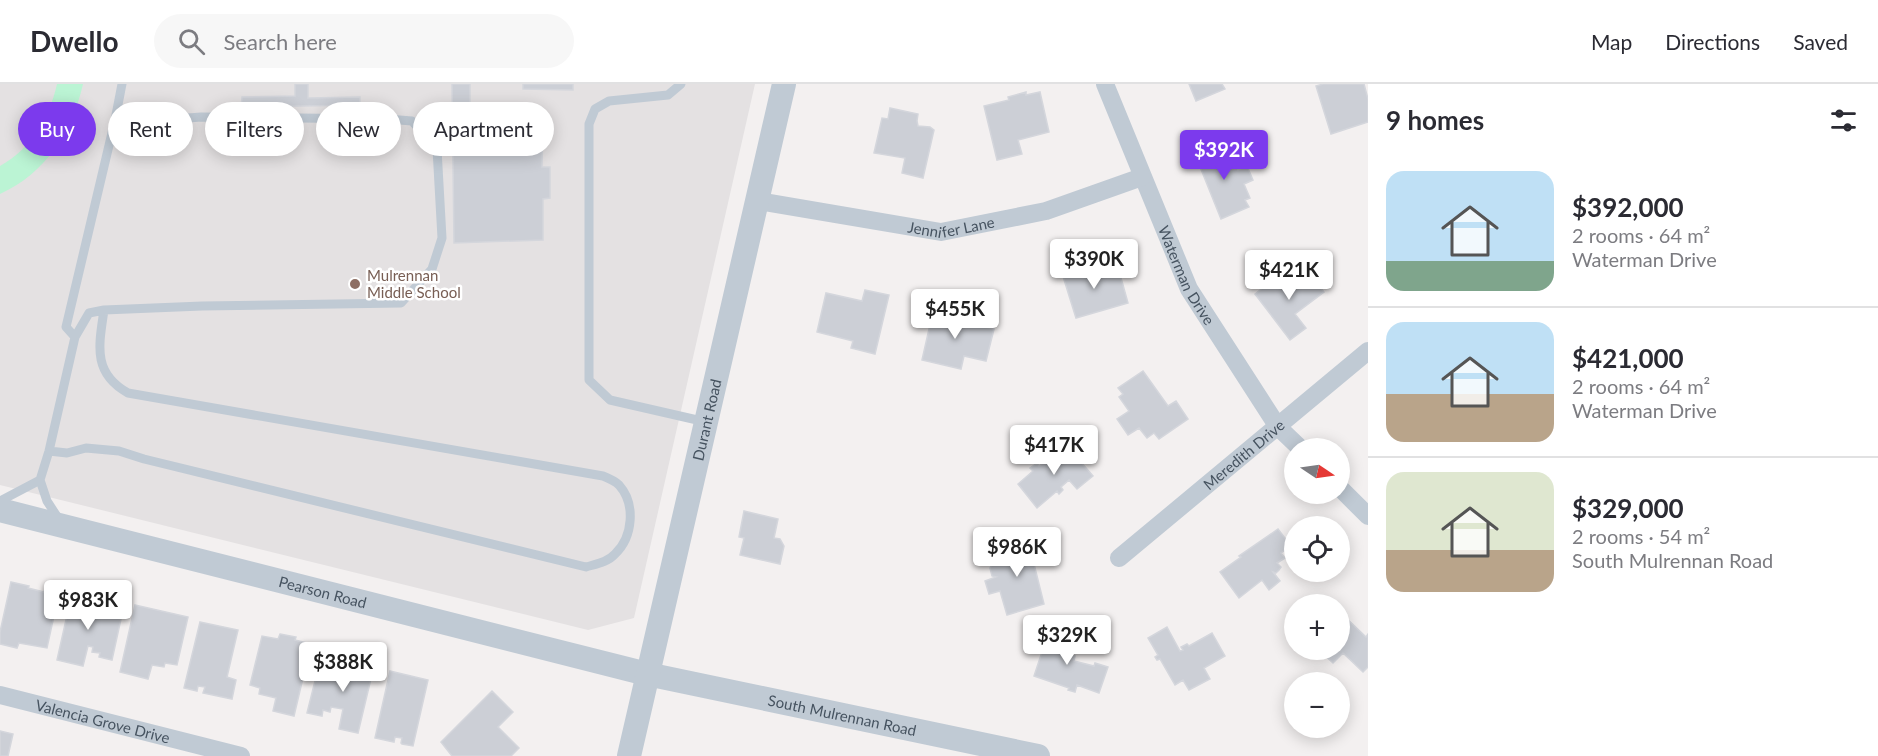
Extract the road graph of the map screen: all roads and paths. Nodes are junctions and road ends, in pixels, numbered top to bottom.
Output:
1 (122, 84) edge
2 (681, 84) edge
3 (784, 84) edge
4 (1105, 84) edge
5 (118, 102) edge
6 (193, 118) edge
7 (108, 150) edge
8 (1142, 177) junction
9 (758, 201) junction
10 (104, 310) junction
11 (75, 337) junction
12 (1368, 351) edge
13 (706, 422) junction
14 (1278, 427) junction
15 (1290, 438) edge
16 (49, 451) junction
17 (40, 480) junction
18 (1350, 498) edge
19 (0, 501) edge
20 (0, 510) edge
21 (1368, 516) edge
22 (62, 524) junction
23 (1119, 558) dead end
24 (647, 674) junction
25 (0, 695) edge
26 (172, 748) edge
27 (241, 756) edge
28 (629, 756) edge
29 (1038, 756) edge

1 - 5 lane
2 - 13 lane
3 - 9 street, Durant Road
4 - 8 street, Waterman Drive
6 - 10 lane
7 - 11 lane
8 - 9 street, Jennifer Lane
8 - 14 street, Waterman Drive
9 - 13 street, Durant Road
10 - 11 lane
10 - 16 lane
11 - 16 lane
12 - 14 street, Meredith Drive
13 - 24 street, Durant Road
14 - 15 street, Waterman Drive
14 - 23 street, Meredith Drive
16 - 17 lane
17 - 19 lane
17 - 22 lane
18 - 21 street
20 - 22 street, Pearson Road
22 - 24 street, Pearson Road
24 - 28 street, Durant Road
24 - 29 street, South Mulrennan Road
25 - 26 street, Valencia Grove Drive
26 - 27 street, Valencia Grove Drive

